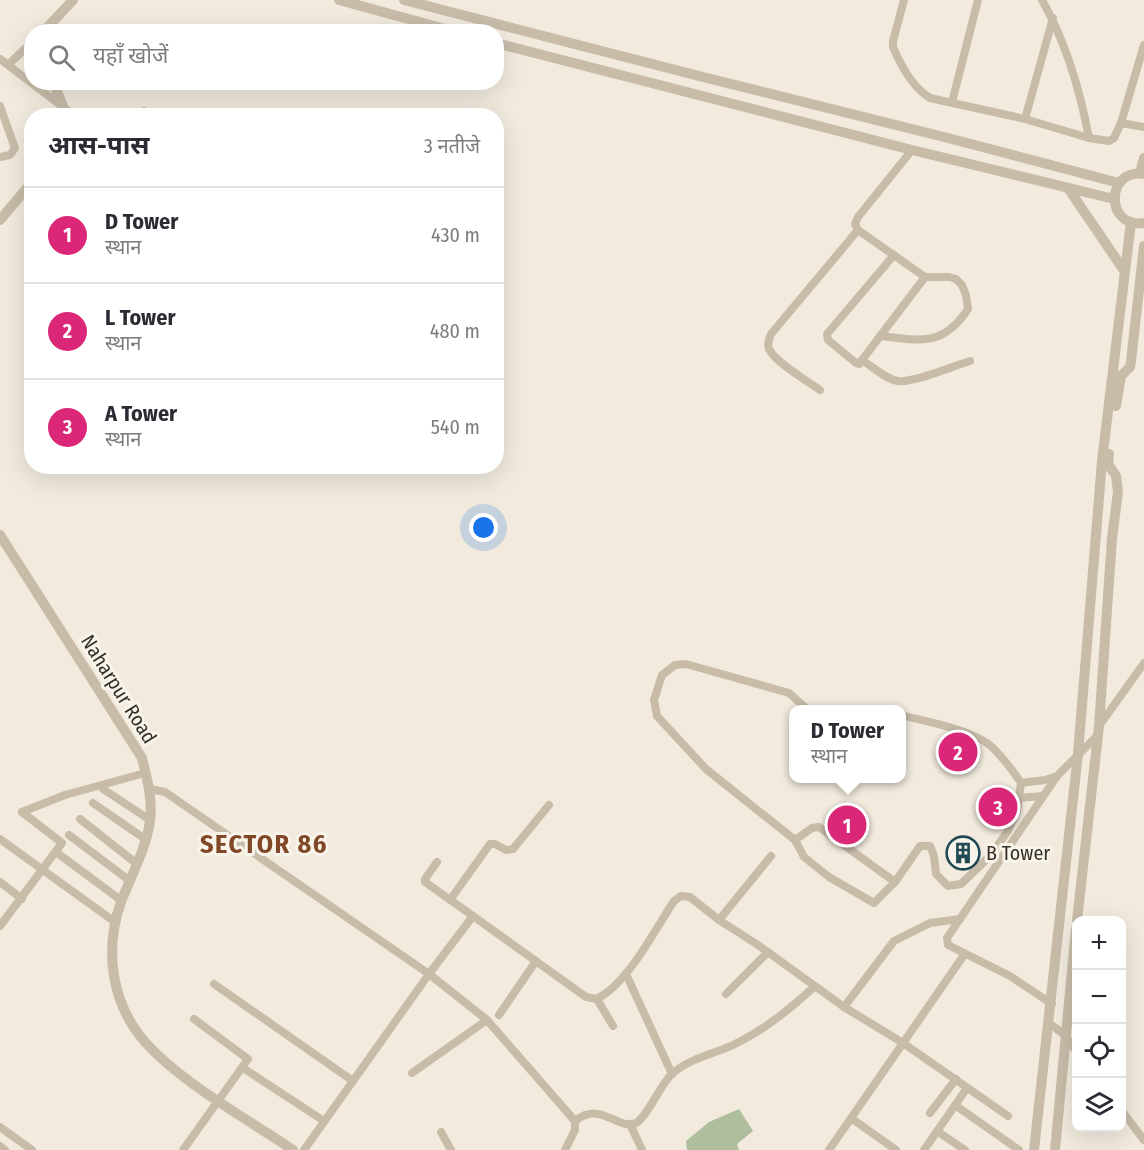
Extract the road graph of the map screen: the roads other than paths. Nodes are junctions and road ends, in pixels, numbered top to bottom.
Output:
1 (72, 0) edge
2 (339, 0) edge
3 (404, 0) edge
4 (904, 0) edge
5 (978, 0) edge
6 (1042, 0) edge
7 (1053, 18) junction
8 (50, 24) edge
9 (427, 24) edge
10 (497, 24) edge
11 (504, 26) edge
12 (504, 44) edge
13 (1144, 45) edge
14 (24, 48) edge
15 (4, 62) edge
16 (24, 79) edge
17 (38, 90) edge
18 (55, 90) edge
19 (952, 102) junction
20 (0, 106) edge
21 (59, 108) edge
22 (62, 108) edge
23 (1025, 119) junction
24 (887, 122) junction
25 (1121, 123) junction
26 (1144, 127) edge
27 (1089, 138) junction
28 (883, 142) junction
29 (912, 150) junction
30 (0, 157) edge
31 (1144, 158) edge
32 (1142, 173) edge
33 (1119, 183) junction
34 (1068, 188) junction
35 (24, 192) edge
36 (1114, 199) junction
37 (0, 220) edge
38 (1131, 222) junction
39 (1144, 223) edge
40 (858, 230) junction
41 (1144, 246) edge
42 (894, 255) junction
43 (1125, 272) junction
44 (925, 277) junction
45 (1140, 325) edge
46 (880, 336) junction
47 (862, 360) junction
48 (970, 360) dead end
49 (820, 390) dead end
50 (0, 535) edge
51 (1144, 663) edge
52 (802, 705) edge
53 (906, 716) edge
54 (1098, 731) junction
55 (1078, 754) junction
56 (145, 772) junction
57 (1057, 776) junction
58 (1021, 783) junction
59 (104, 789) dead end
60 (150, 789) junction
61 (1043, 796) junction
62 (1018, 798) junction
63 (93, 803) dead end
64 (549, 805) dead end
65 (80, 819) dead end
66 (150, 820) junction
67 (69, 835) dead end
68 (0, 839) edge
69 (145, 839) junction
70 (795, 840) junction
71 (56, 852) junction
72 (771, 856) dead end
73 (437, 862) dead end
74 (137, 864) junction
75 (43, 870) junction
76 (130, 881) junction
77 (0, 882) edge
78 (895, 882) junction
79 (22, 898) junction
80 (450, 900) junction
81 (122, 901) junction
82 (473, 916) junction
83 (1078, 916) edge
84 (960, 919) junction
85 (719, 920) junction
86 (114, 922) junction
87 (0, 926) edge
88 (768, 952) junction
89 (964, 955) junction
90 (536, 961) junction
91 (1072, 970) edge
92 (429, 974) junction
93 (626, 974) junction
94 (214, 984) dead end
95 (815, 986) junction
96 (726, 994) dead end
97 (597, 999) junction
98 (1052, 1004) junction
99 (844, 1007) junction
100 (499, 1015) dead end
101 (194, 1019) dead end
102 (487, 1020) junction
103 (1050, 1024) junction
104 (613, 1026) dead end
105 (1065, 1035) junction
106 (903, 1042) junction
107 (1072, 1044) edge
108 (243, 1068) junction
109 (412, 1073) dead end
110 (672, 1074) junction
111 (956, 1079) junction
112 (353, 1081) junction
113 (967, 1088) junction
114 (220, 1101) junction
115 (955, 1105) junction
116 (930, 1113) dead end
117 (1008, 1116) dead end
118 (1126, 1116) edge
119 (851, 1118) junction
120 (324, 1121) junction
121 (575, 1121) junction
122 (630, 1124) junction
123 (0, 1127) edge
124 (937, 1131) junction
125 (441, 1132) dead end
126 (1144, 1140) edge
127 (0, 1146) edge
128 (5, 1150) edge
129 (32, 1150) edge
130 (183, 1150) edge
131 (292, 1150) edge
132 (304, 1150) edge
133 (451, 1150) edge
134 (565, 1150) edge
135 (642, 1150) edge
136 (830, 1150) edge
137 (896, 1150) edge
138 (924, 1150) edge
139 (965, 1150) edge
140 (1019, 1150) edge
141 (1034, 1150) edge
142 (1055, 1150) edge

1 - 8 street
2 - 9 street
3 - 10 street
4 - 19 street
5 - 19 street
6 - 7 street
7 - 23 street
7 - 27 street
11 - 24 street
12 - 28 street
13 - 25 street
14 - 15 street
15 - 16 street
17 - 21 street
18 - 22 street
19 - 23 street
20 - 30 street
23 - 27 street
24 - 28 street
24 - 33 street
25 - 26 street
25 - 27 street
28 - 29 street
29 - 34 street
29 - 40 street
31 - 32 street
32 - 33 street
33 - 36 street
34 - 36 street
34 - 43 street
35 - 37 street
36 - 38 street
38 - 39 street
38 - 43 street
40 - 42 street
40 - 49 street
41 - 45 street
42 - 44 street
42 - 47 street
43 - 55 street
44 - 46 street
44 - 46 street
45 - 54 street
46 - 47 street
47 - 48 street
50 - 56 street, Naharpur Road
51 - 54 street
52 - 70 street
53 - 58 street
54 - 55 street
54 - 83 street
55 - 57 street
55 - 98 street
56 - 60 street, Naharpur Road
56 - 71 street
57 - 58 street
57 - 61 street
58 - 62 street
59 - 66 street
60 - 66 street, Naharpur Road
60 - 92 street
61 - 62 street
61 - 84 street
62 - 78 street
63 - 69 street
64 - 80 street
65 - 74 street
66 - 69 street, Naharpur Road
67 - 76 street
68 - 75 street
69 - 74 street, Naharpur Road
70 - 78 street
70 - 78 street
71 - 75 street
71 - 81 street
72 - 85 street
73 - 80 street
74 - 76 street, Naharpur Road
75 - 79 street
75 - 86 street
76 - 81 street, Naharpur Road
77 - 79 street
79 - 87 street
80 - 82 street
81 - 86 street, Naharpur Road
82 - 90 street
82 - 92 street
84 - 89 street
84 - 99 street
85 - 88 street
85 - 93 street
86 - 114 street, Naharpur Road
88 - 95 street
88 - 96 street
89 - 98 street
89 - 106 street
90 - 97 street
90 - 100 street
91 - 105 street
92 - 102 street
92 - 112 street
93 - 97 street
93 - 110 street
94 - 112 street
95 - 99 street
95 - 110 street
97 - 104 street
98 - 103 street
99 - 106 street
101 - 108 street
102 - 109 street
102 - 121 street
103 - 105 street
103 - 141 street
105 - 107 street
105 - 142 street
106 - 111 street
106 - 119 street
108 - 114 street
108 - 120 street
110 - 122 street
111 - 113 street
111 - 116 street
112 - 120 street
113 - 115 street
113 - 117 street
114 - 130 street
114 - 131 street, Naharpur Road
115 - 124 street
115 - 140 street
118 - 126 street
119 - 136 street
119 - 137 street
120 - 132 street
121 - 122 street
121 - 134 street
122 - 135 street
123 - 129 street
124 - 138 street
124 - 139 street
125 - 133 street
127 - 128 street

